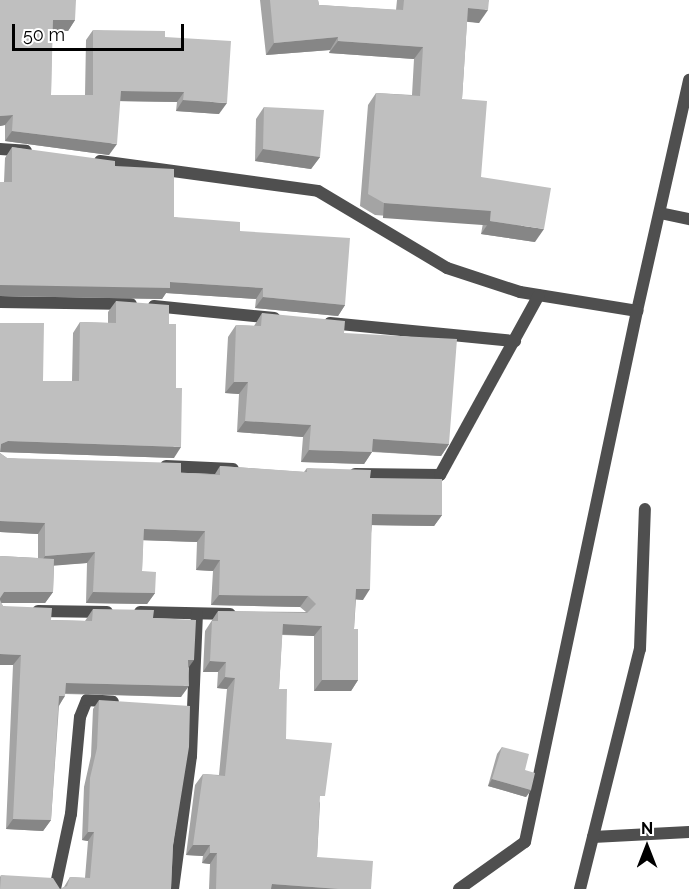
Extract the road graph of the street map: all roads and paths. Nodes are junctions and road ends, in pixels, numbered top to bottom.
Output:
1 (689, 80) edge
2 (683, 133) edge
3 (0, 149) edge
4 (36, 152) edge
5 (81, 158) edge
6 (660, 213) junction
7 (689, 219) edge
8 (538, 295) junction
9 (0, 302) edge
10 (637, 311) junction
11 (290, 319) edge
12 (314, 322) edge
13 (515, 340) junction
14 (153, 466) edge
15 (247, 470) edge
16 (342, 473) edge
17 (645, 509) dead end
18 (23, 610) edge
19 (197, 614) junction
20 (243, 614) edge
21 (122, 702) edge
22 (689, 832) edge
23 (593, 837) junction
24 (55, 889) edge
25 (173, 889) edge
26 (459, 889) edge
27 (580, 889) edge

1 - 2 street
2 - 6 street
3 - 4 street
5 - 8 street
6 - 7 street
6 - 10 street
8 - 10 street
8 - 13 street
9 - 11 street
10 - 26 street
12 - 13 street
13 - 16 street
14 - 15 street
17 - 23 street
18 - 19 street
19 - 20 street
19 - 25 street
21 - 24 street
22 - 23 street
23 - 27 street

